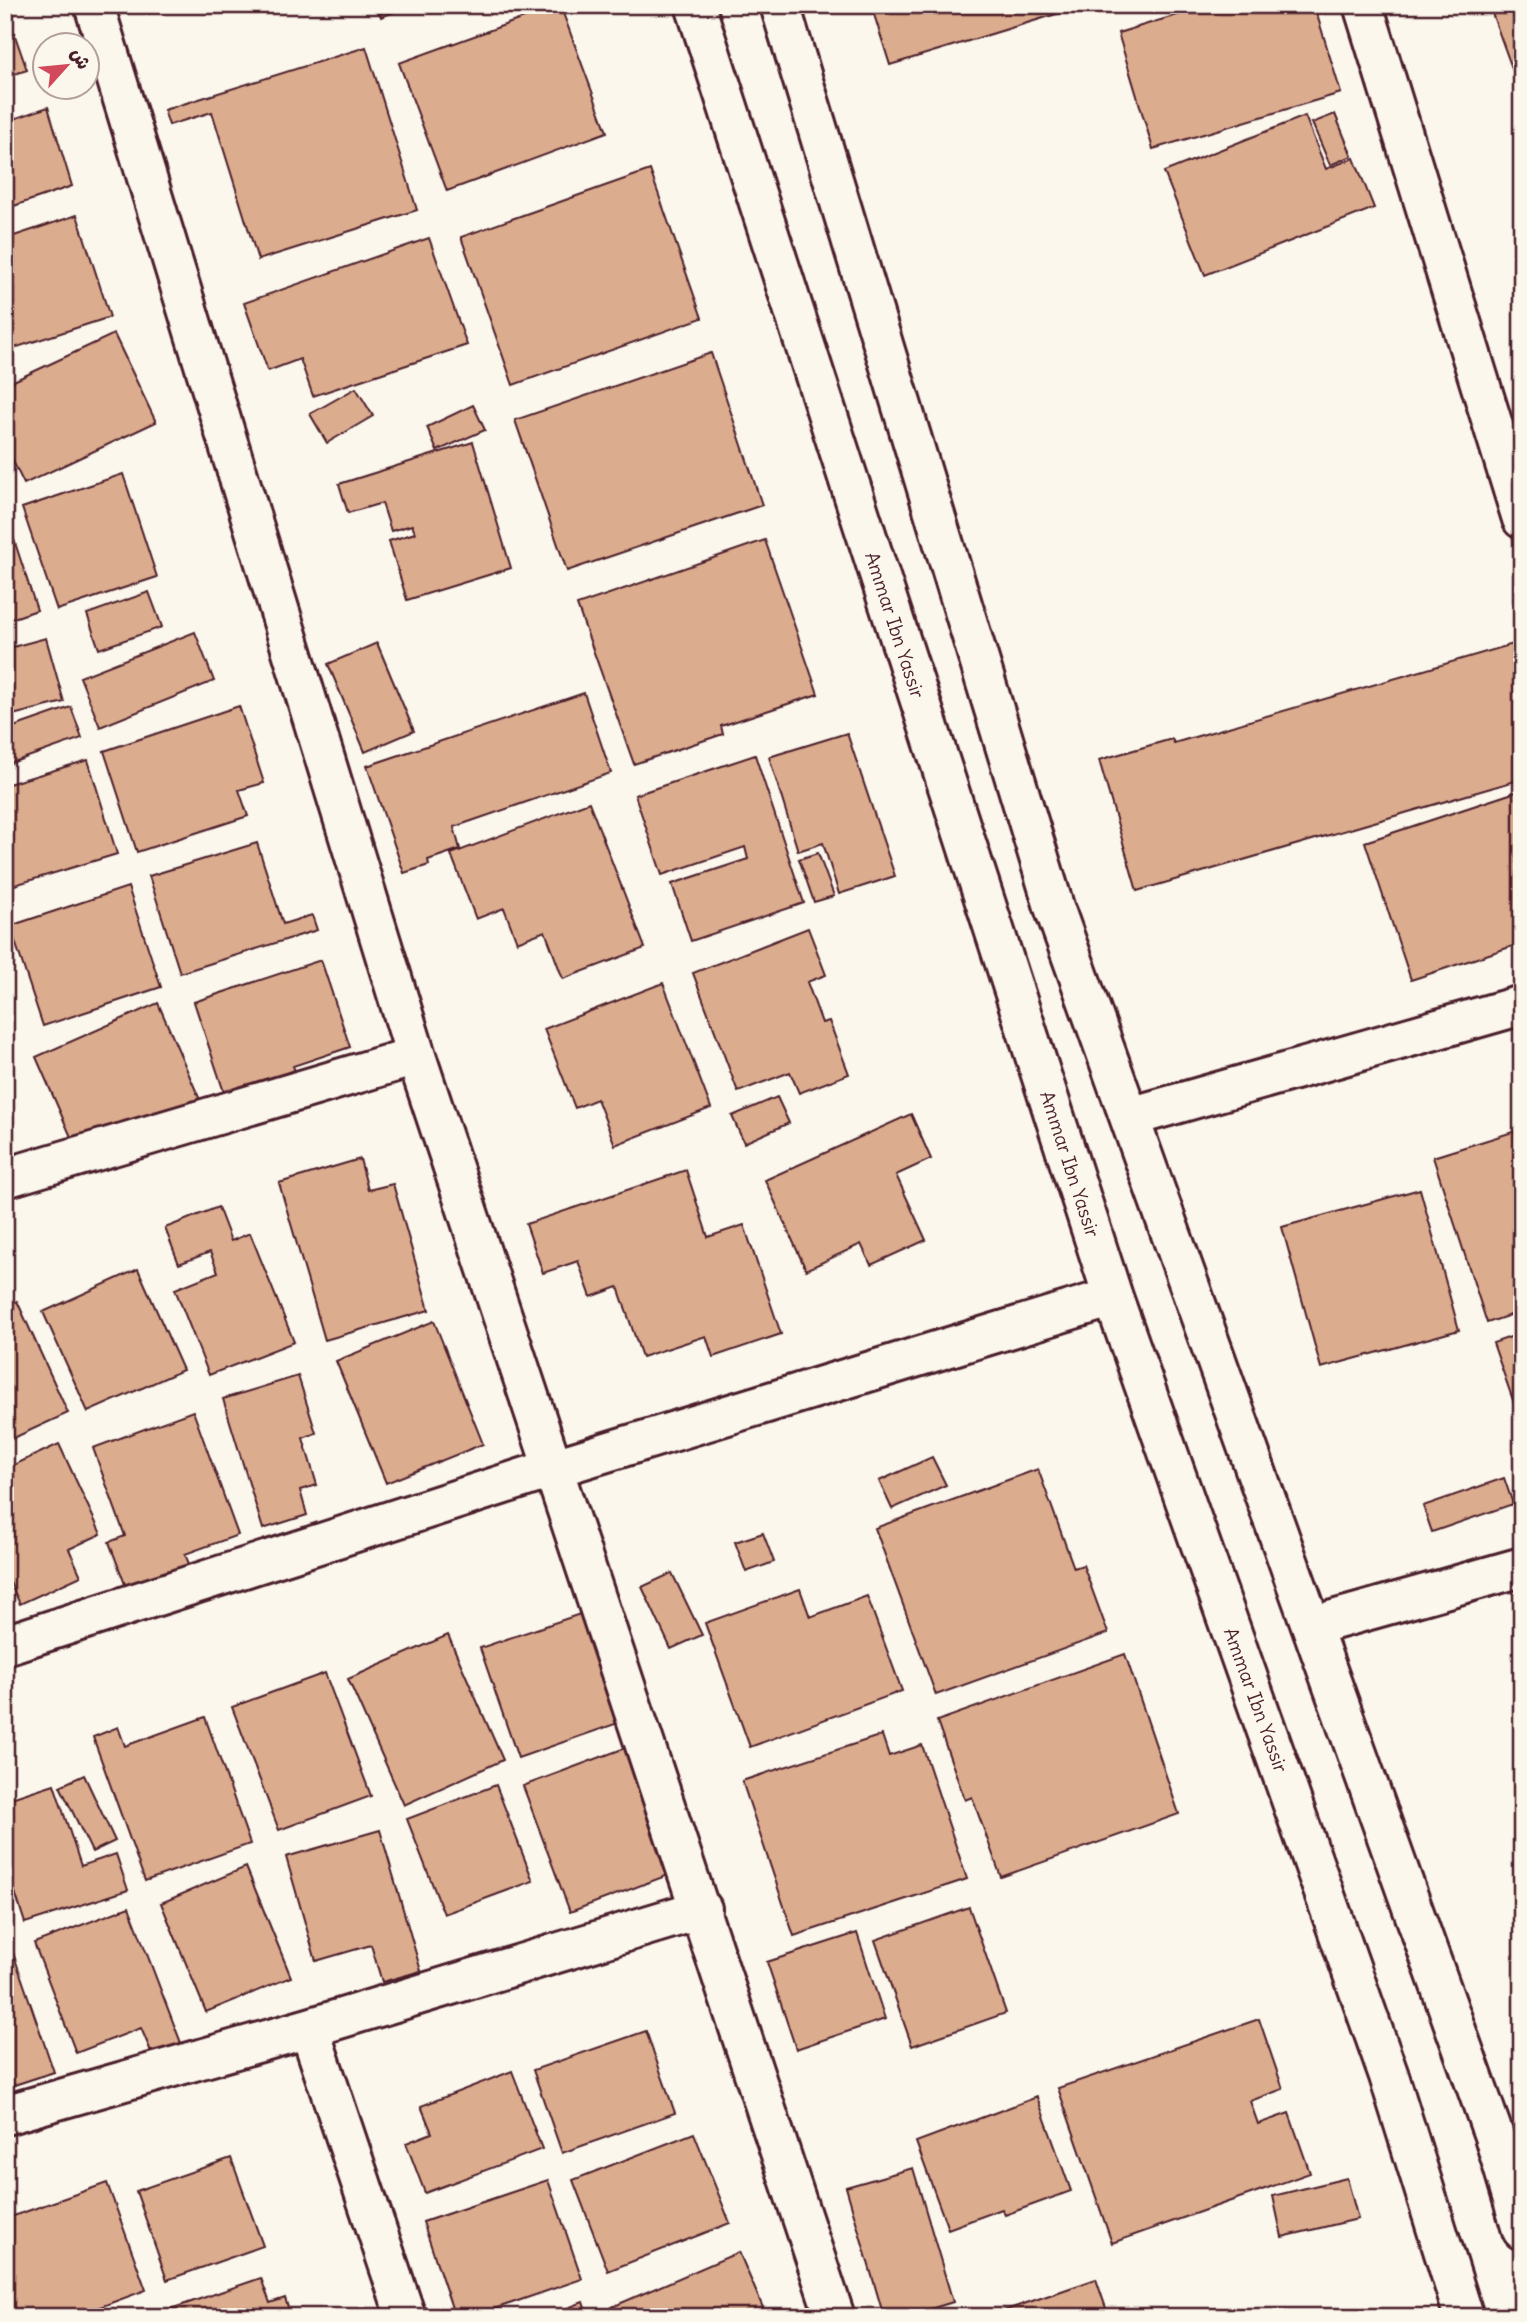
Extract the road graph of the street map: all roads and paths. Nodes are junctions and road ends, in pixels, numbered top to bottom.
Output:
1 (94, 5) edge
2 (695, 5) edge
3 (780, 5) edge
4 (1363, 5) edge
5 (1515, 470) edge
6 (1522, 519) edge
7 (1522, 1006) edge
8 (416, 1056) junction
9 (1130, 1117) junction
10 (8, 1169) edge
11 (1113, 1297) junction
12 (551, 1469) junction
13 (1522, 1567) edge
14 (1312, 1626) junction
15 (5, 1645) edge
16 (702, 1909) junction
17 (309, 2028) junction
18 (5, 2115) edge
19 (1522, 2230) edge
20 (406, 2317) edge
21 (835, 2317) edge
22 (1464, 2317) edge

1 - 8 street
2 - 11 street, Ammar Ibn Yassir
3 - 9 street
4 - 5 street
5 - 6 street
7 - 9 street
8 - 10 street
8 - 12 street
9 - 14 street
11 - 12 street
11 - 22 street, Ammar Ibn Yassir
12 - 15 street
12 - 16 street
13 - 14 street
14 - 19 street
16 - 17 street
16 - 21 street
17 - 18 street
17 - 20 street

